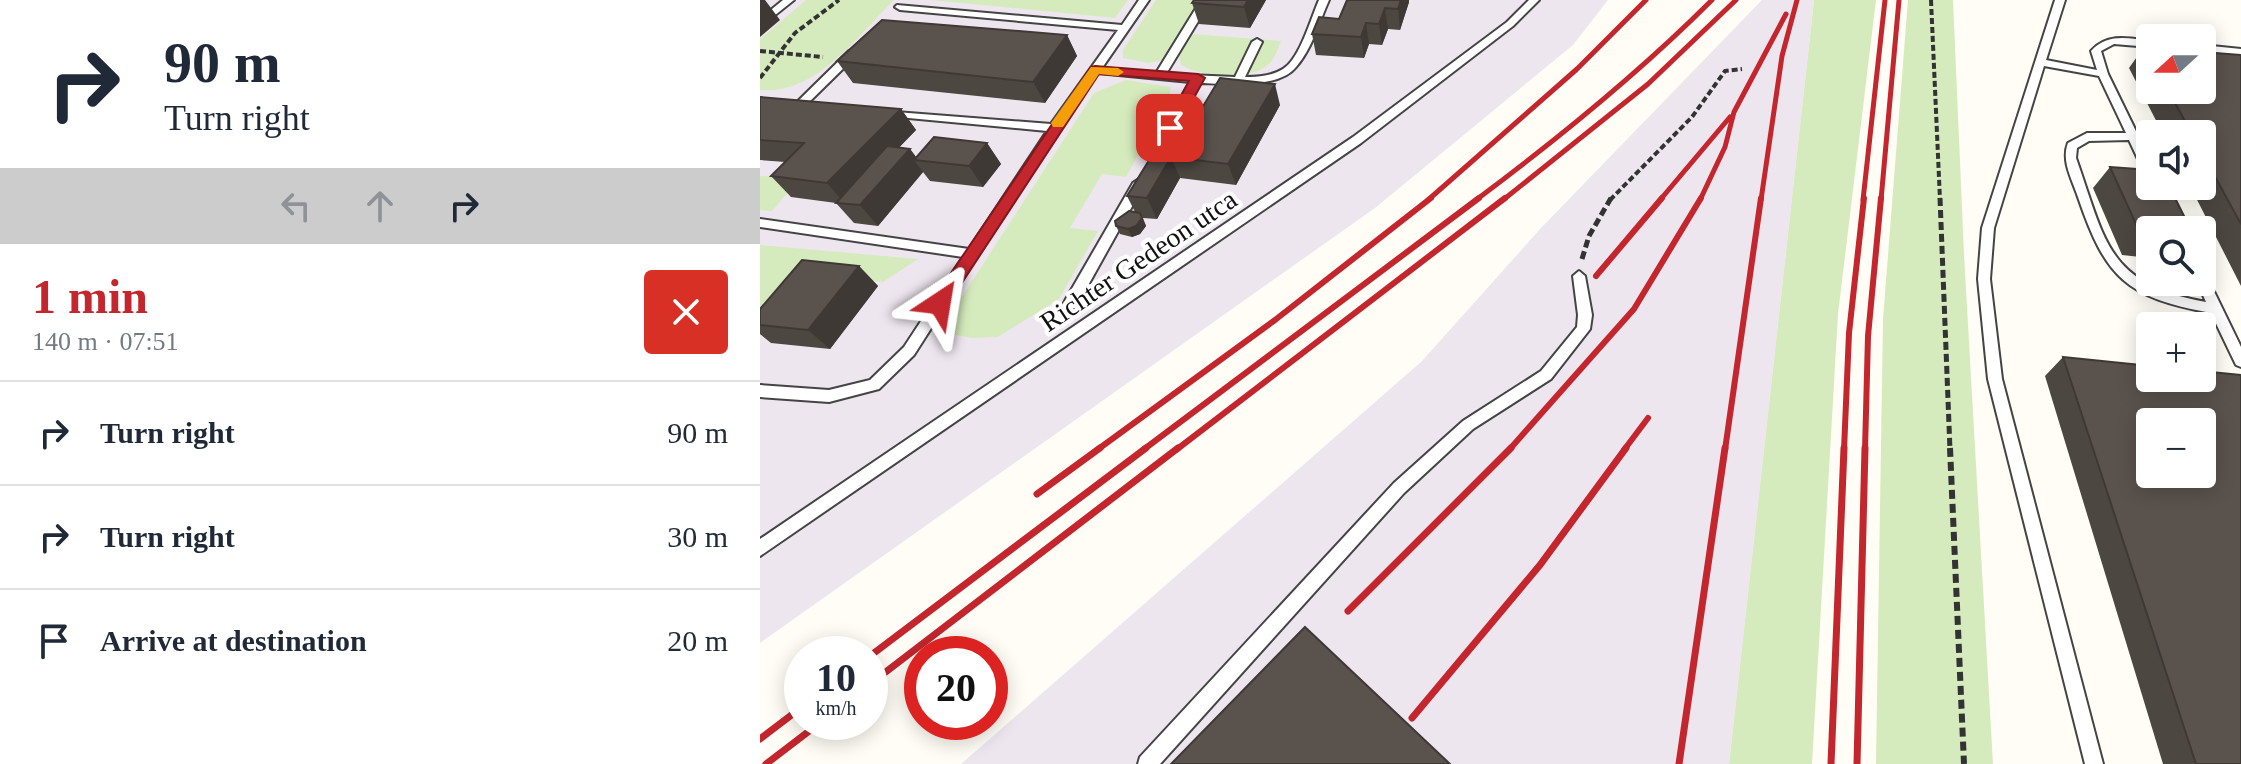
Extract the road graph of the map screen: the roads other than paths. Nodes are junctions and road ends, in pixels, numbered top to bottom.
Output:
1 (789, 0) edge
2 (1144, 0) edge
3 (1206, 0) edge
4 (1314, 0) edge
5 (1324, 0) edge
6 (1534, 0) edge
7 (2060, 0) edge
8 (903, 3) edge
9 (890, 17) edge
10 (760, 24) edge
11 (1123, 28) junction
12 (1257, 42) dead end
13 (2136, 42) edge
14 (858, 48) edge
15 (2216, 49) edge
16 (2241, 52) edge
17 (2039, 62) junction
18 (1095, 70) junction
19 (2103, 74) junction
20 (1160, 75) junction
21 (1198, 78) junction
22 (1238, 81) junction
23 (786, 104) edge
24 (799, 106) junction
25 (814, 107) edge
26 (874, 112) edge
27 (1054, 128) junction
28 (2133, 136) junction
29 (2136, 142) edge
30 (1161, 144) edge
31 (1146, 171) edge
32 (760, 223) edge
33 (972, 254) junction
34 (1579, 276) road end
35 (2210, 296) edge
36 (1071, 303) dead end
37 (2216, 309) junction
38 (2241, 361) edge
39 (760, 391) edge
40 (760, 548) edge
41 (1147, 764) edge
42 (2094, 764) edge

1 - 10 lane
2 - 11 lane
3 - 20 lane
4 - 5 lane
5 - 22 lane
6 - 40 lane, Richter Gedeon utca
7 - 17 lane
8 - 9 lane
8 - 11 lane
11 - 18 lane
12 - 22 lane
13 - 19 lane
14 - 24 lane
15 - 16 lane
17 - 19 lane
17 - 42 lane
18 - 20 lane
18 - 27 lane
19 - 28 lane
20 - 21 lane
21 - 22 lane
21 - 30 lane
23 - 24 lane
24 - 25 lane
26 - 27 lane
27 - 33 lane
28 - 29 lane
28 - 37 lane
31 - 36 lane
32 - 33 lane
33 - 39 lane
34 - 41 lane
35 - 37 lane
37 - 38 lane

